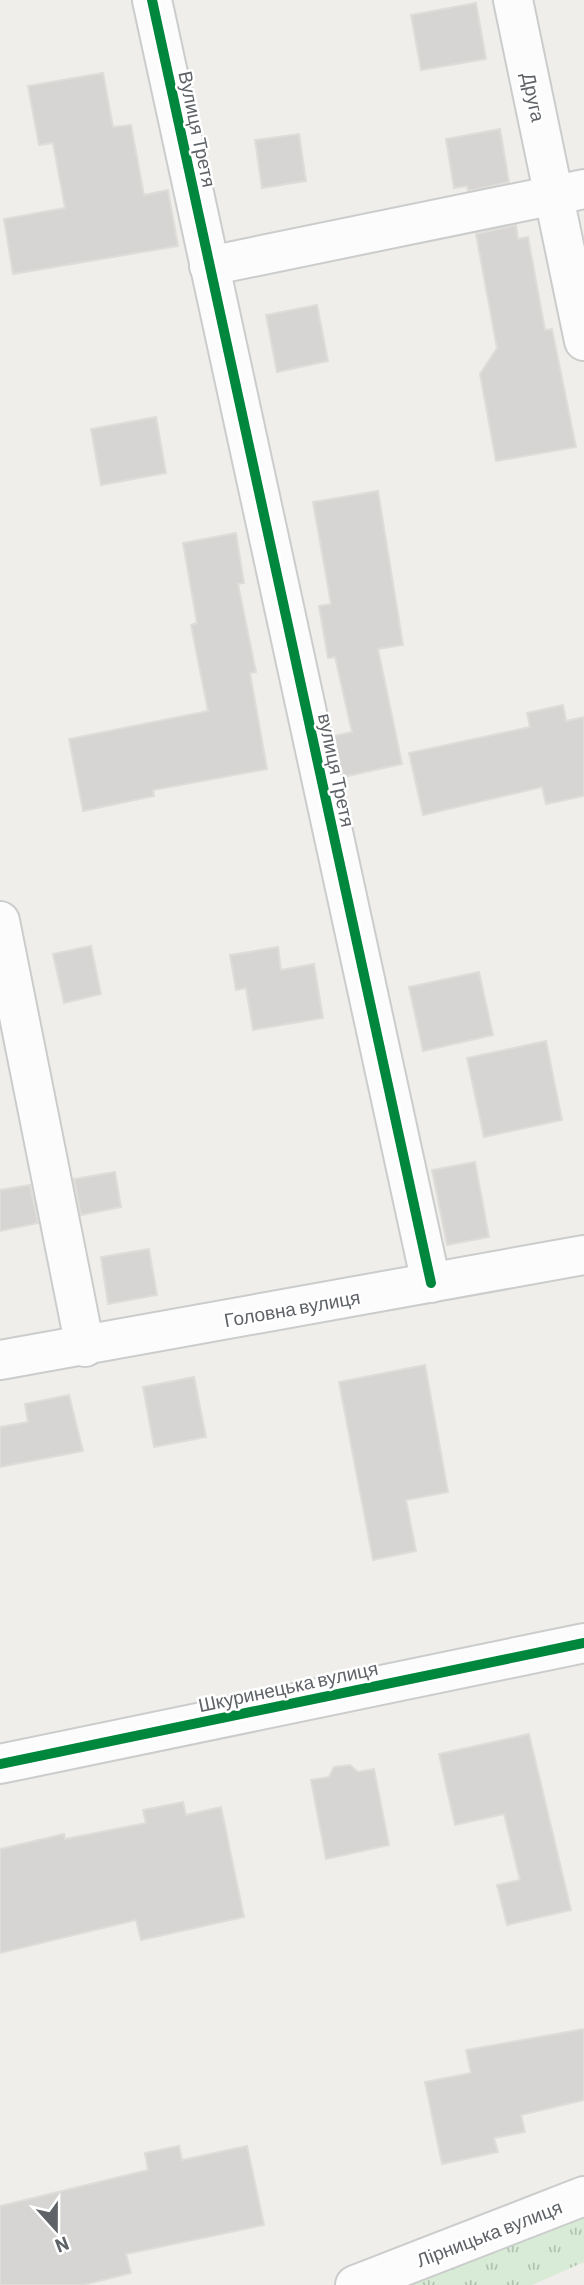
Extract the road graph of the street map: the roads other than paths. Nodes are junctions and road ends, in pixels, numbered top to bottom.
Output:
1 (152, 0) edge
2 (513, 0) edge
3 (569, 192) edge
4 (209, 266) junction
5 (584, 341) edge
6 (0, 921) edge
7 (584, 1255) edge
8 (431, 1283) junction
9 (85, 1347) junction
10 (0, 1360) edge
11 (584, 1643) edge
12 (0, 1764) edge
13 (584, 2196) edge
14 (355, 2285) edge

1 - 4 street, Вулиця Третя
2 - 3 street, Друга
3 - 4 street
3 - 5 street, Друга
4 - 8 street, вулиця Третя
6 - 9 street
7 - 8 street, Головна вулиця
8 - 9 street, Головна вулиця
9 - 10 street, Головна вулиця
11 - 12 street, Шкуринецька вулиця
13 - 14 street, Лірницька вулиця

